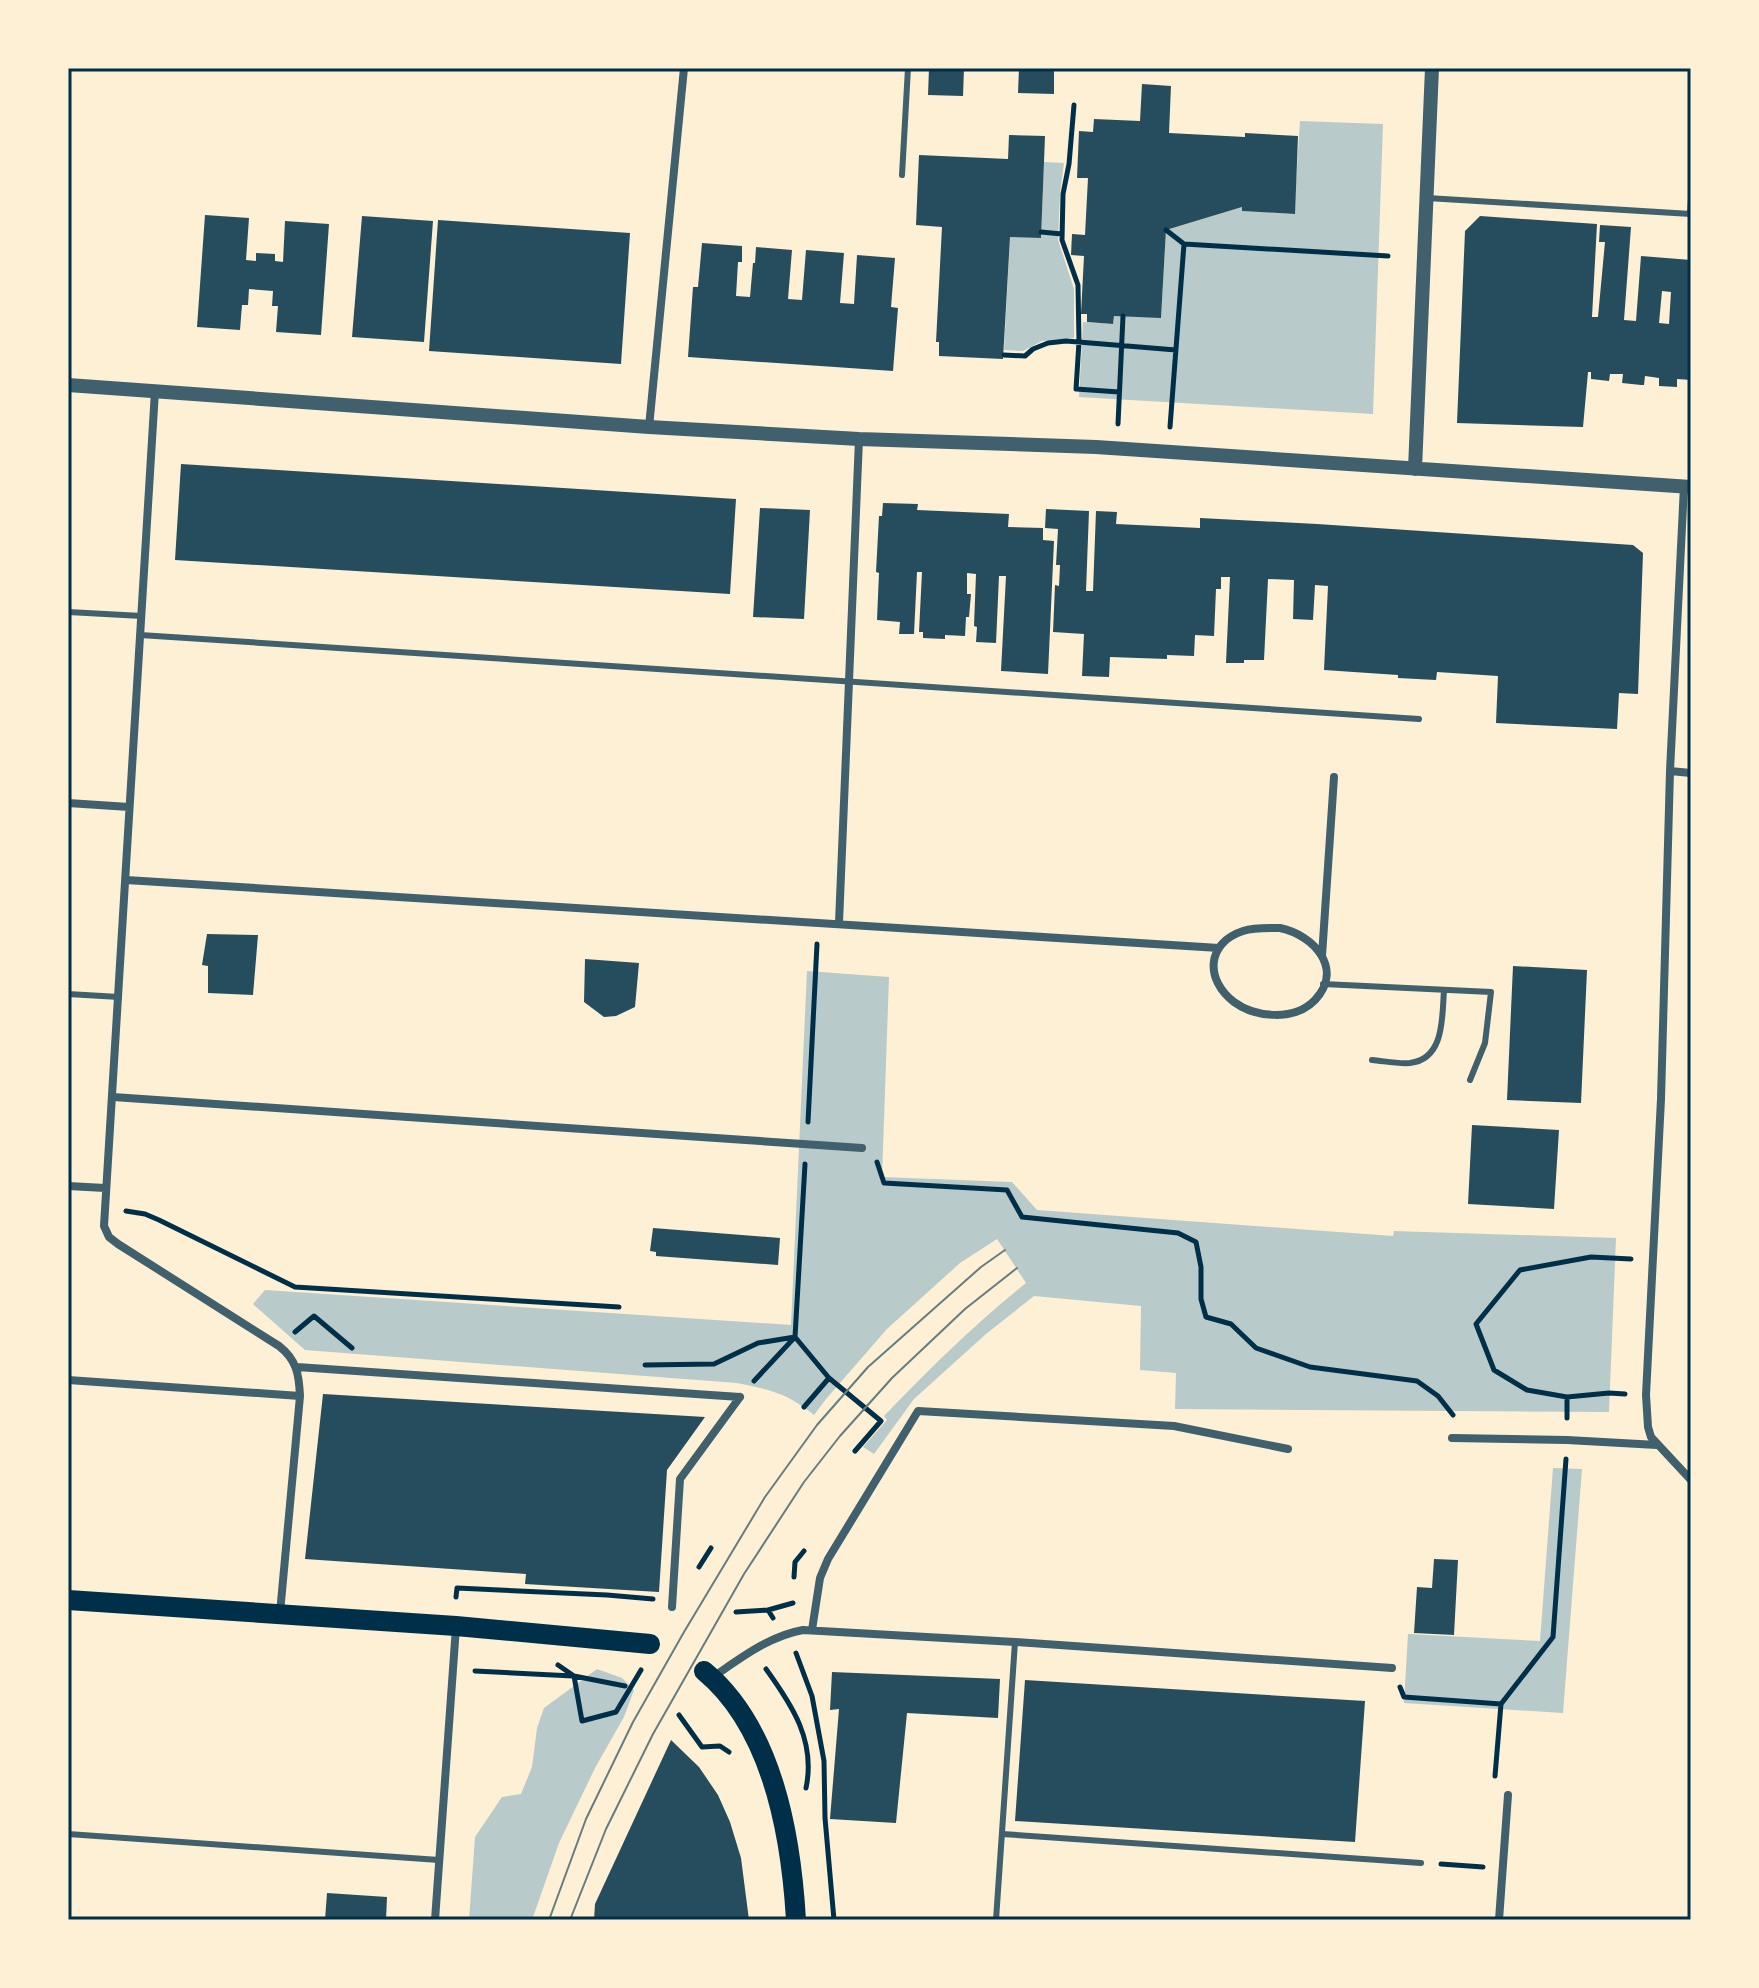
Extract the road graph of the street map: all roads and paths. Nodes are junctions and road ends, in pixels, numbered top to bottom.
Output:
1 (684, 68) edge
2 (908, 68) edge
3 (1432, 68) edge
4 (1074, 105) dead end
5 (902, 175) dead end
6 (1427, 198) junction
7 (1691, 199) edge
8 (1691, 214) edge
9 (1166, 230) dead end
10 (1041, 232) dead end
11 (1062, 234) junction
12 (1184, 244) junction
13 (1388, 256) dead end
14 (1123, 316) dead end
15 (1079, 342) junction
16 (1122, 346) junction
17 (1176, 350) junction
18 (1004, 355) dead end
19 (68, 385) edge
20 (155, 391) junction
21 (1172, 402) dead end
22 (649, 427) junction
23 (859, 439) junction
24 (1415, 469) junction
25 (1687, 487) edge
26 (68, 612) edge
27 (142, 616) junction
28 (140, 635) junction
29 (851, 683) junction
30 (1419, 719) dead end
31 (1670, 771) junction
32 (1691, 773) edge
33 (1334, 777) dead end
34 (68, 803) edge
35 (129, 807) junction
36 (126, 880) junction
37 (839, 923) junction
38 (1219, 948) junction
39 (1322, 957) junction
40 (1323, 984) junction
41 (1444, 990) junction
42 (68, 994) edge
43 (119, 997) junction
44 (1372, 1060) dead end
45 (1470, 1080) dead end
46 (113, 1097) junction
47 (862, 1148) joint
48 (68, 1186) edge
49 (105, 1188) junction
50 (145, 1214) dead end
51 (1615, 1258) dead end
52 (619, 1307) dead end
53 (297, 1367) junction
54 (829, 1378) dead end
55 (68, 1380) edge
56 (1609, 1393) dead end
57 (300, 1396) junction
58 (804, 1407) dead end
59 (1452, 1438) joint
60 (1567, 1440) junction
61 (1657, 1445) junction
62 (1288, 1449) dead end
63 (1690, 1477) edge
64 (795, 1562) dead end
65 (68, 1600) edge
66 (672, 1604) joint
67 (768, 1610) dead end
68 (280, 1613) junction
69 (456, 1626) junction
70 (812, 1630) junction
71 (784, 1635) junction
72 (1015, 1642) junction
73 (650, 1644) dead end
74 (1392, 1668) joint
75 (453, 1670) junction
76 (708, 1674) joint
77 (574, 1676) junction
78 (625, 1686) dead end
79 (1501, 1704) junction
80 (616, 1712) dead end
81 (679, 1715) dead end
82 (702, 1747) dead end
83 (1508, 1795) joint
84 (68, 1834) edge
85 (1002, 1834) junction
86 (439, 1860) junction
87 (1421, 1863) joint
88 (1502, 1868) junction
89 (435, 1920) edge
90 (796, 1920) edge
91 (834, 1920) edge
92 (996, 1920) edge
93 (1499, 1920) edge

1 - 22 street
2 - 5 lane
3 - 6 street
4 - 11 path
6 - 8 lane
6 - 24 street
7 - 8 lane
9 - 12 path
10 - 11 path
11 - 15 path
12 - 13 path
12 - 17 path
14 - 16 path
15 - 16 path
15 - 16 path
15 - 18 path
16 - 17 path
17 - 21 path
19 - 20 street
20 - 22 street
20 - 27 street
22 - 23 street
23 - 24 street
23 - 29 street
24 - 25 street
25 - 31 street
26 - 27 lane
27 - 28 street
28 - 29 lane
28 - 35 street
29 - 30 lane
29 - 37 street
31 - 32 street
31 - 61 street
33 - 39 street
34 - 35 street
35 - 36 street
36 - 37 street
36 - 43 street
37 - 38 street
38 - 39 street
38 - 40 street
39 - 40 street
40 - 41 lane
41 - 44 lane
41 - 45 lane
42 - 43 lane
43 - 46 street
46 - 47 street
46 - 49 street
47 - 59 path
48 - 49 street
49 - 53 street
50 - 52 path
51 - 56 path
53 - 57 street
53 - 66 street
54 - 58 path
55 - 57 street
57 - 68 street
59 - 60 street
60 - 61 street
60 - 79 path
61 - 63 street
62 - 70 street
64 - 67 path
65 - 68 main road
66 - 69 path
68 - 69 main road
69 - 73 main road
69 - 75 street
70 - 71 street
70 - 72 street
71 - 76 street
71 - 91 path
72 - 74 street
72 - 85 lane
74 - 79 path
75 - 77 path
75 - 86 street
76 - 90 main road
77 - 78 path
77 - 80 path
79 - 83 path
81 - 82 path
83 - 88 street
84 - 86 lane
85 - 87 lane
85 - 92 lane
86 - 89 street
87 - 88 path
88 - 93 street

